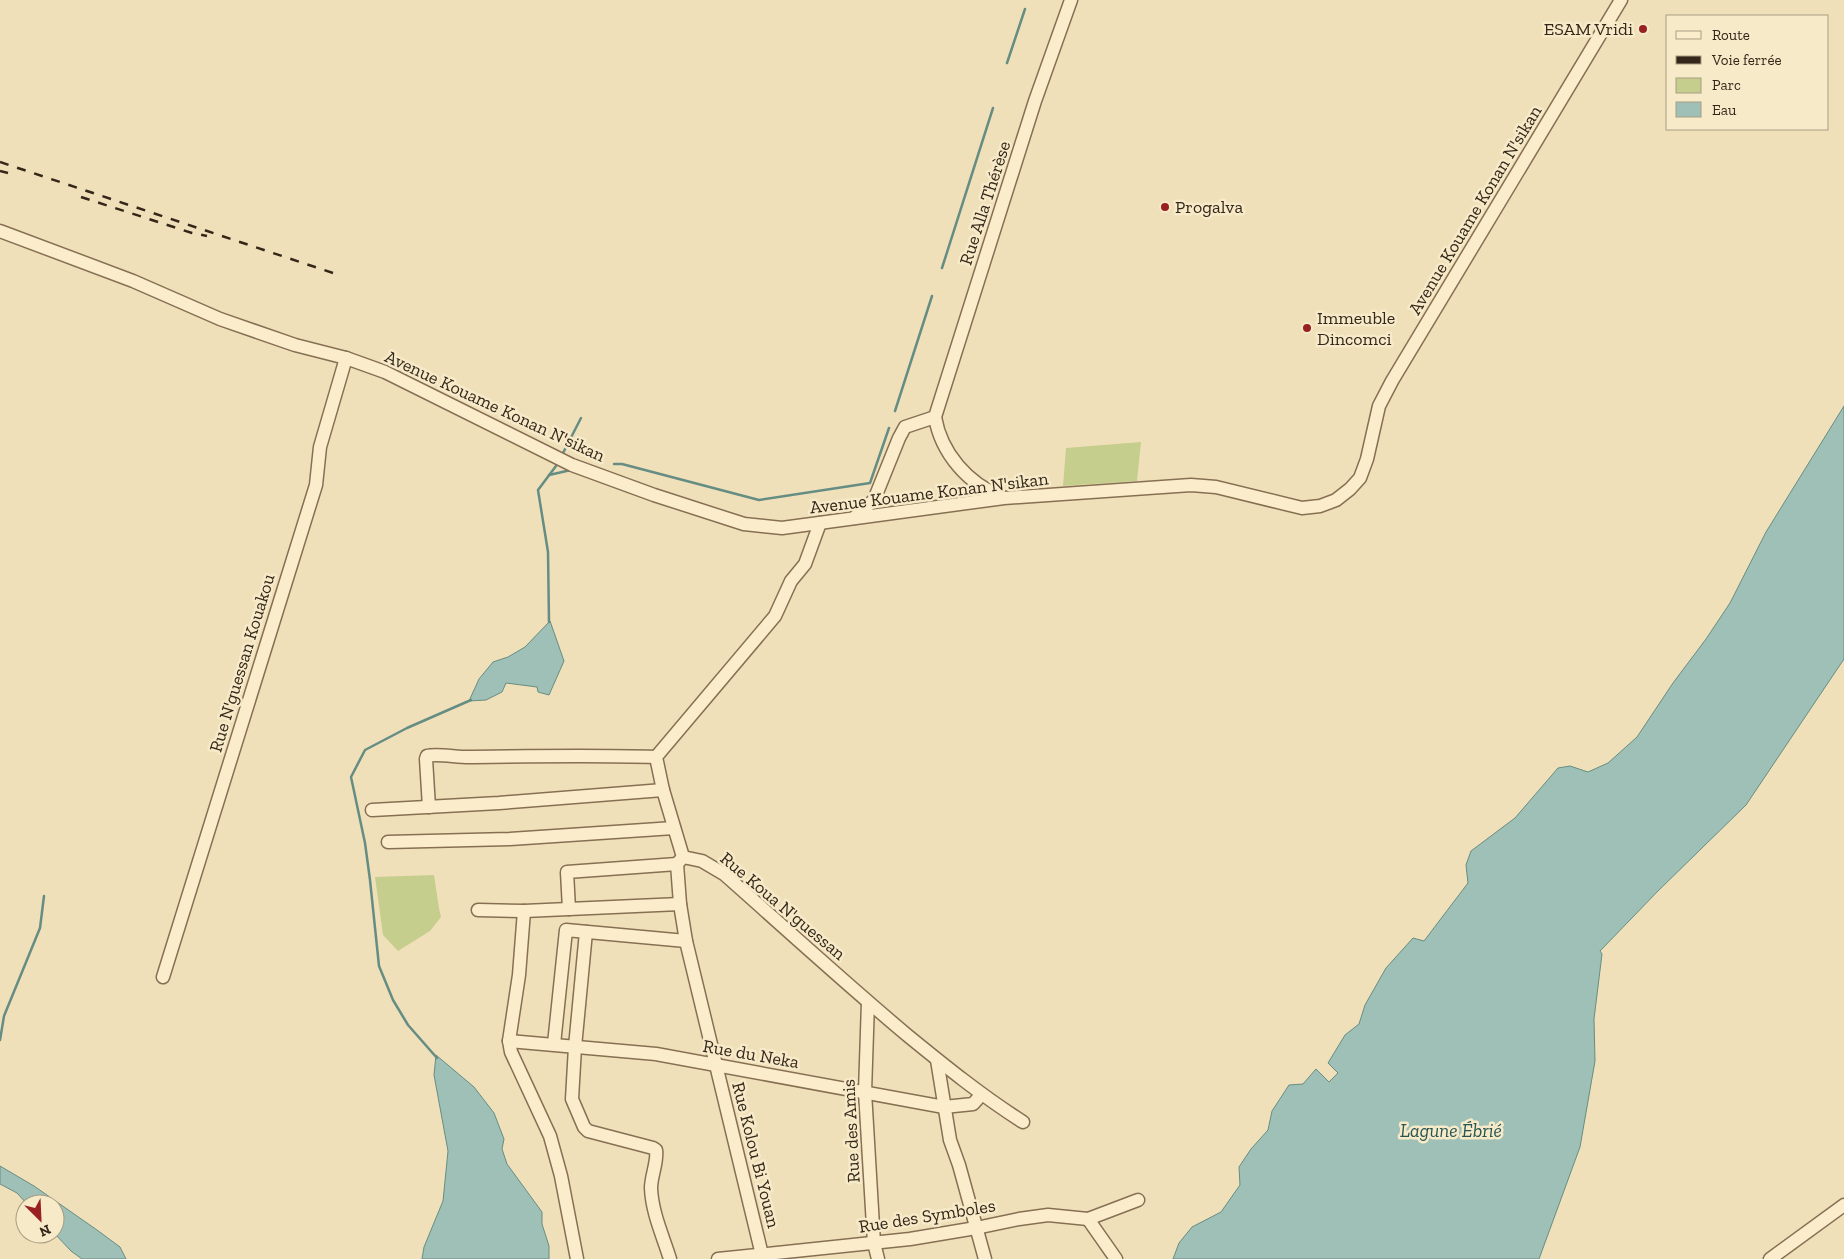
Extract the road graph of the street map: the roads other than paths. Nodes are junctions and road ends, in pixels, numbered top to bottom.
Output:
1 (1070, 0) edge
2 (1621, 0) edge
3 (0, 231) edge
4 (346, 358) junction
5 (936, 417) junction
6 (1004, 498) junction
7 (854, 518) junction
8 (820, 523) junction
9 (656, 756) junction
10 (663, 790) junction
11 (429, 807) junction
12 (372, 810) dead end
13 (674, 828) junction
14 (388, 842) dead end
15 (680, 860) junction
16 (680, 904) junction
17 (569, 909) junction
18 (478, 910) dead end
19 (524, 911) junction
20 (586, 932) junction
21 (686, 941) junction
22 (163, 977) dead end
23 (868, 1002) junction
24 (509, 1041) junction
25 (554, 1044) junction
26 (575, 1048) junction
27 (937, 1060) junction
28 (716, 1066) junction
29 (865, 1092) junction
30 (981, 1095) junction
31 (944, 1107) junction
32 (1023, 1122) dead end
33 (1138, 1200) dead end
34 (1844, 1205) edge
35 (1088, 1219) junction
36 (976, 1228) junction
37 (874, 1243) junction
38 (762, 1257) edge
39 (577, 1259) edge
40 (670, 1259) edge
41 (718, 1259) edge
42 (878, 1259) edge
43 (985, 1259) edge
44 (1116, 1259) edge
45 (1770, 1259) edge

1 - 5 street, Rue Alla Thérèse
2 - 6 street, Avenue Kouame Konan N'sikan
3 - 4 street, Avenue Kouame Konan N'sikan
4 - 8 street, Avenue Kouame Konan N'sikan
4 - 22 street, Rue N'guessan Kouakou
5 - 6 street
5 - 7 street
6 - 7 street, Avenue Kouame Konan N'sikan
7 - 8 street, Avenue Kouame Konan N'sikan
8 - 9 street
9 - 10 street
9 - 11 street
10 - 11 street
10 - 13 street
11 - 12 street
13 - 14 street
13 - 15 street
15 - 16 street, Rue Kolou Bi Youan
15 - 17 street
15 - 23 street, Rue Koua N'guessan
16 - 17 street
16 - 21 street, Rue Kolou Bi Youan
17 - 19 street
18 - 19 street
19 - 24 street
20 - 21 street
20 - 25 street
20 - 26 street
21 - 28 street, Rue Kolou Bi Youan
23 - 27 street, Rue Koua N'guessan
23 - 29 street, Rue des Amis
24 - 25 street, Rue du Neka
24 - 39 street
25 - 26 street, Rue du Neka
26 - 28 street, Rue du Neka
26 - 40 street
27 - 30 street, Rue Koua N'guessan
27 - 31 street
28 - 29 street, Rue du Neka
28 - 38 street, Rue Kolou Bi Youan
29 - 31 street, Rue du Neka
29 - 37 street, Rue des Amis
30 - 31 street, Rue du Neka
30 - 32 street, Rue Koua N'guessan
31 - 36 street
33 - 35 street, Rue des Symboles
34 - 45 street
35 - 36 street, Rue des Symboles
35 - 44 street
36 - 37 street, Rue des Symboles
36 - 43 street
37 - 38 street, Rue des Symboles
37 - 42 street, Rue des Amis
38 - 41 street, Rue des Symboles

